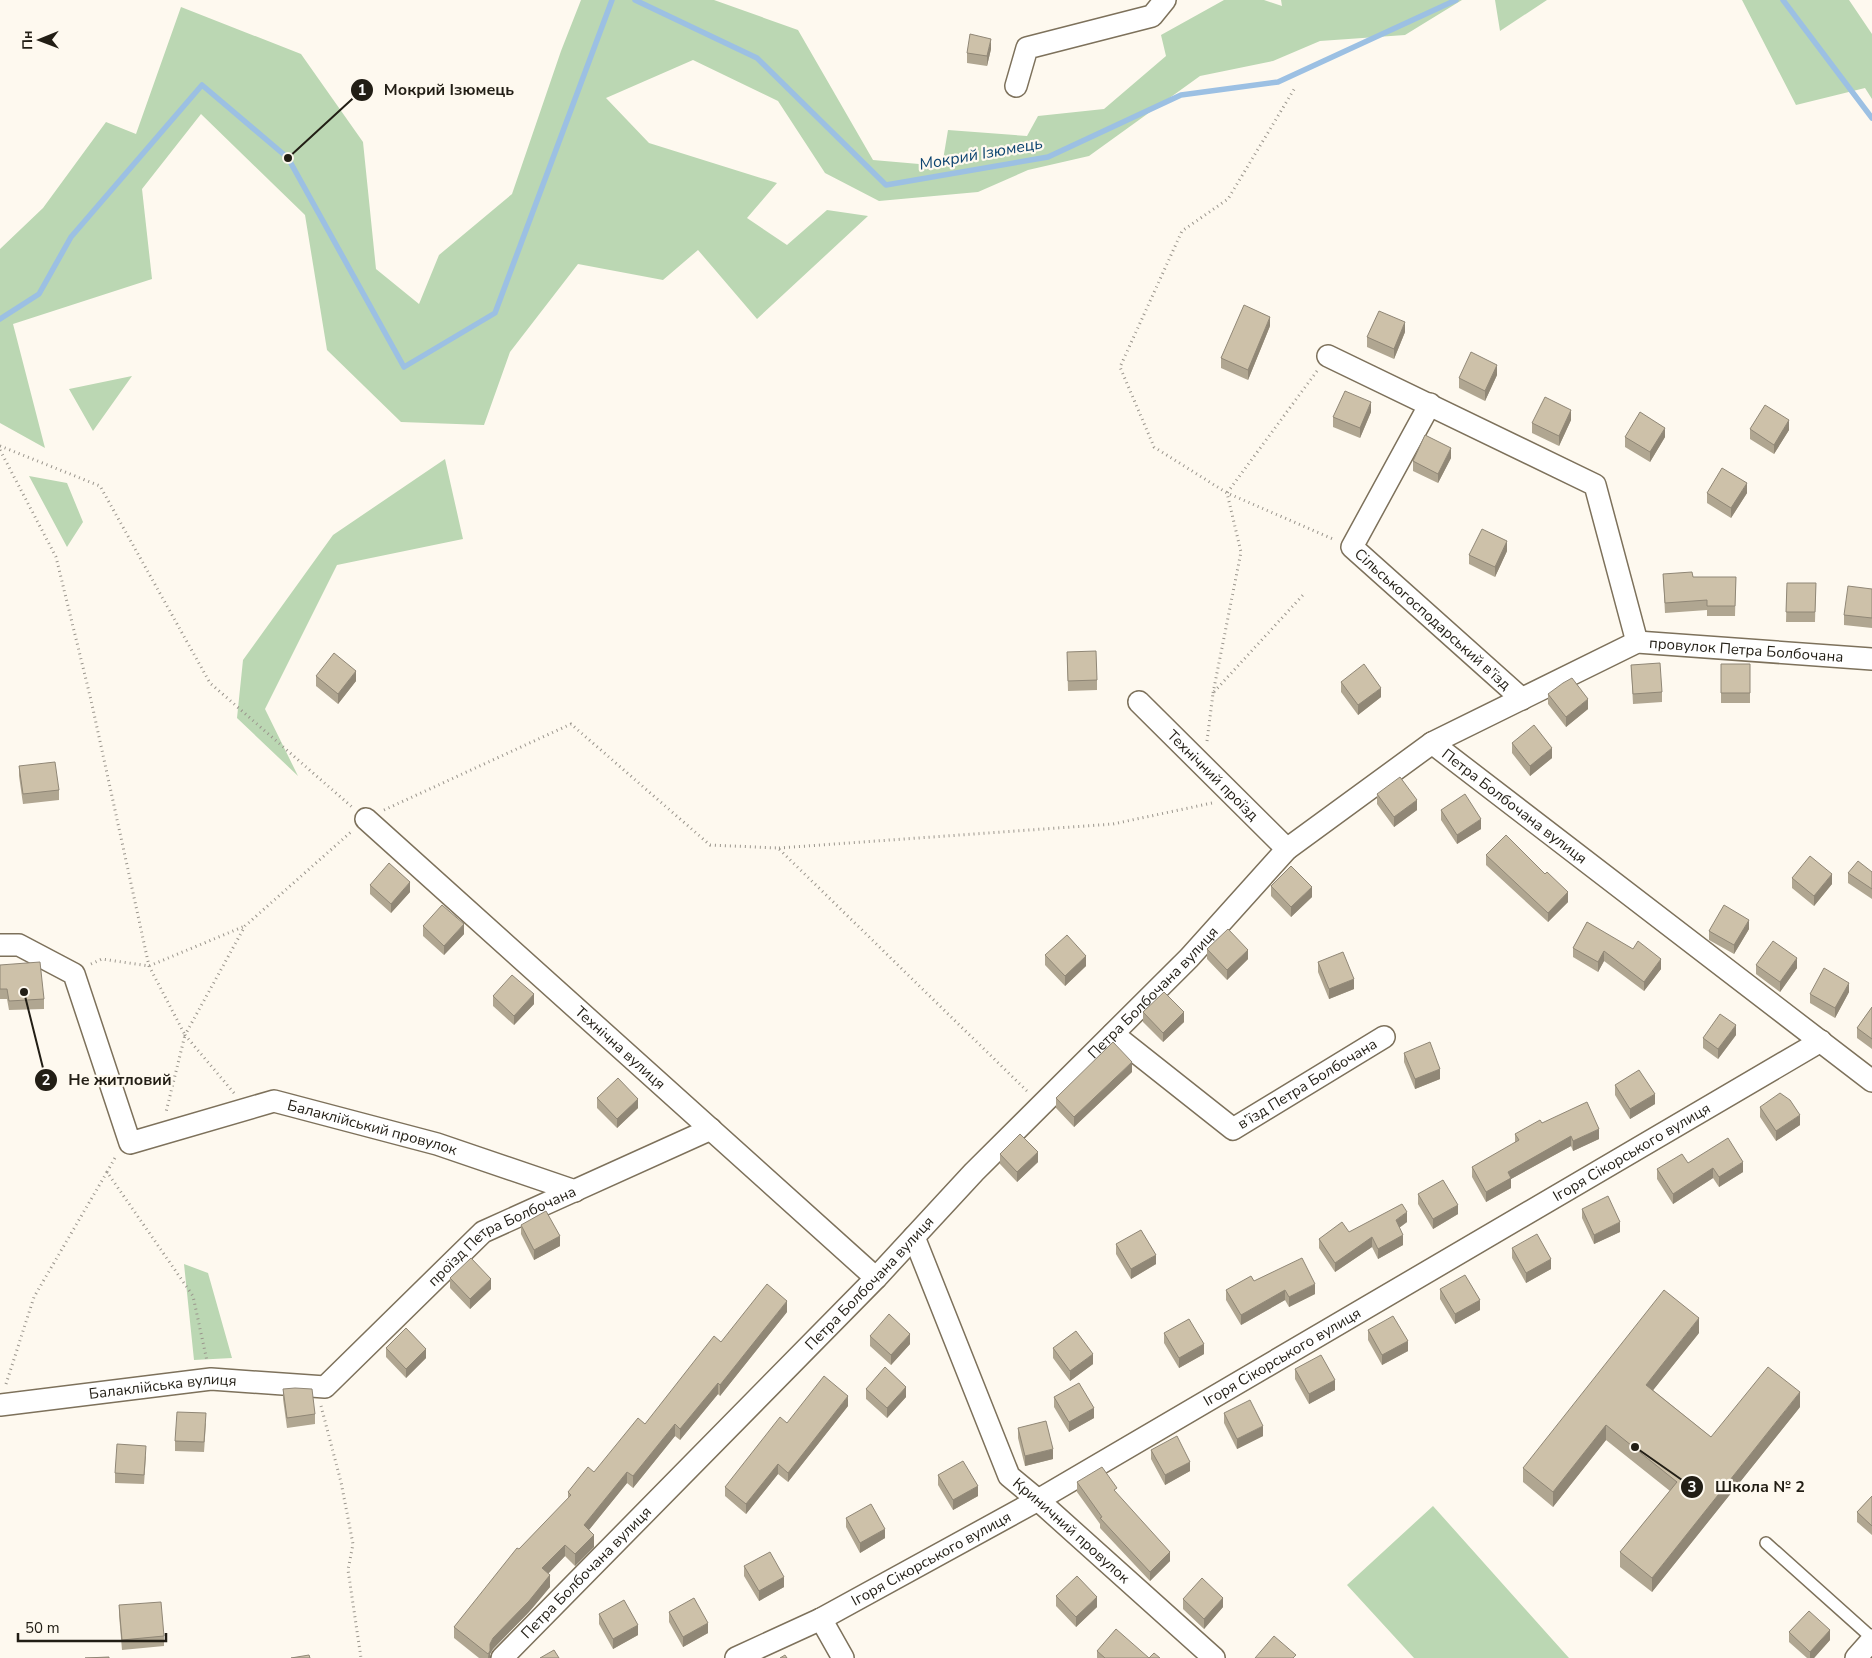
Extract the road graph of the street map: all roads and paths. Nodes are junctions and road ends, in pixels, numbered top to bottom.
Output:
1 (1165, 0) edge
2 (1016, 86) dead end
3 (1296, 86) dead end
4 (1328, 356) joint
5 (1430, 404) junction
6 (0, 446) edge
7 (0, 450) edge
8 (1228, 492) junction
9 (1352, 547) junction
10 (1303, 595) dead end
11 (1637, 642) junction
12 (1872, 659) edge
13 (1213, 693) junction
14 (1522, 698) junction
15 (1139, 702) dead end
16 (1432, 743) junction
17 (1203, 766) junction
18 (1236, 798) junction
19 (366, 819) junction
20 (778, 848) junction
21 (1287, 849) junction
22 (245, 926) junction
23 (0, 945) edge
24 (149, 966) junction
25 (74, 974) junction
26 (1113, 1034) junction
27 (185, 1035) junction
28 (1384, 1037) dead end
29 (1821, 1041) junction
30 (1872, 1081) edge
31 (1042, 1105) junction
32 (248, 1109) junction
33 (711, 1129) junction
34 (160, 1134) junction
35 (575, 1191) junction
36 (914, 1237) junction
37 (876, 1278) junction
38 (211, 1379) junction
39 (320, 1387) junction
40 (2, 1399) edge
41 (1038, 1500) junction
42 (1766, 1543) dead end
43 (821, 1619) junction
44 (1872, 1639) edge
45 (361, 1658) edge
46 (502, 1658) edge
47 (736, 1658) edge
48 (843, 1658) edge
49 (1214, 1658) edge
50 (1856, 1658) edge

1 - 2 street
3 - 8 path
4 - 5 street
4 - 8 path
5 - 9 street, Сільськогосподарський в’їзд
5 - 11 street
6 - 19 path
7 - 24 path
8 - 9 path
8 - 13 path
9 - 14 street, Сільськогосподарський в’їзд
10 - 13 path
11 - 12 street, провулок Петра Болбочана
11 - 14 street, провулок Петра Болбочана
13 - 17 path
14 - 16 street, провулок Петра Болбочана
15 - 17 street, Технічний проїзд
16 - 21 street, Петра Болбочана вулиця
16 - 29 street, Петра Болбочана вулиця
17 - 18 street, Технічний проїзд
18 - 20 path
18 - 21 street, Технічний проїзд
19 - 20 path
19 - 22 path
19 - 33 street, Технічна вулиця
20 - 31 path
21 - 26 street, Петра Болбочана вулиця
22 - 24 path
22 - 27 path
23 - 25 street
24 - 25 path
24 - 27 path
25 - 34 street, Балаклійський провулок
26 - 28 street, в’їзд Петра Болбочана
26 - 31 street, Петра Болбочана вулиця
27 - 32 path
27 - 34 path
29 - 30 street, Петра Болбочана вулиця
29 - 41 street, Ігоря Сікорського вулиця
31 - 36 street, Петра Болбочана вулиця
32 - 34 street, Балаклійський провулок
32 - 35 street, Балаклійський провулок
33 - 35 street, проїзд Петра Болбочана
33 - 37 street, Технічна вулиця
35 - 39 street, проїзд Петра Болбочана
36 - 37 street, Петра Болбочана вулиця
36 - 41 street, Криничний провулок
37 - 46 street, Петра Болбочана вулиця
38 - 39 street, Балаклійська вулиця
38 - 40 street, Балаклійська вулиця
38 - 40 path
39 - 45 path
41 - 43 street, Ігоря Сікорського вулиця
41 - 49 street, Криничний провулок
42 - 44 lane
43 - 47 street, Ігоря Сікорського вулиця
43 - 48 street
44 - 50 street

